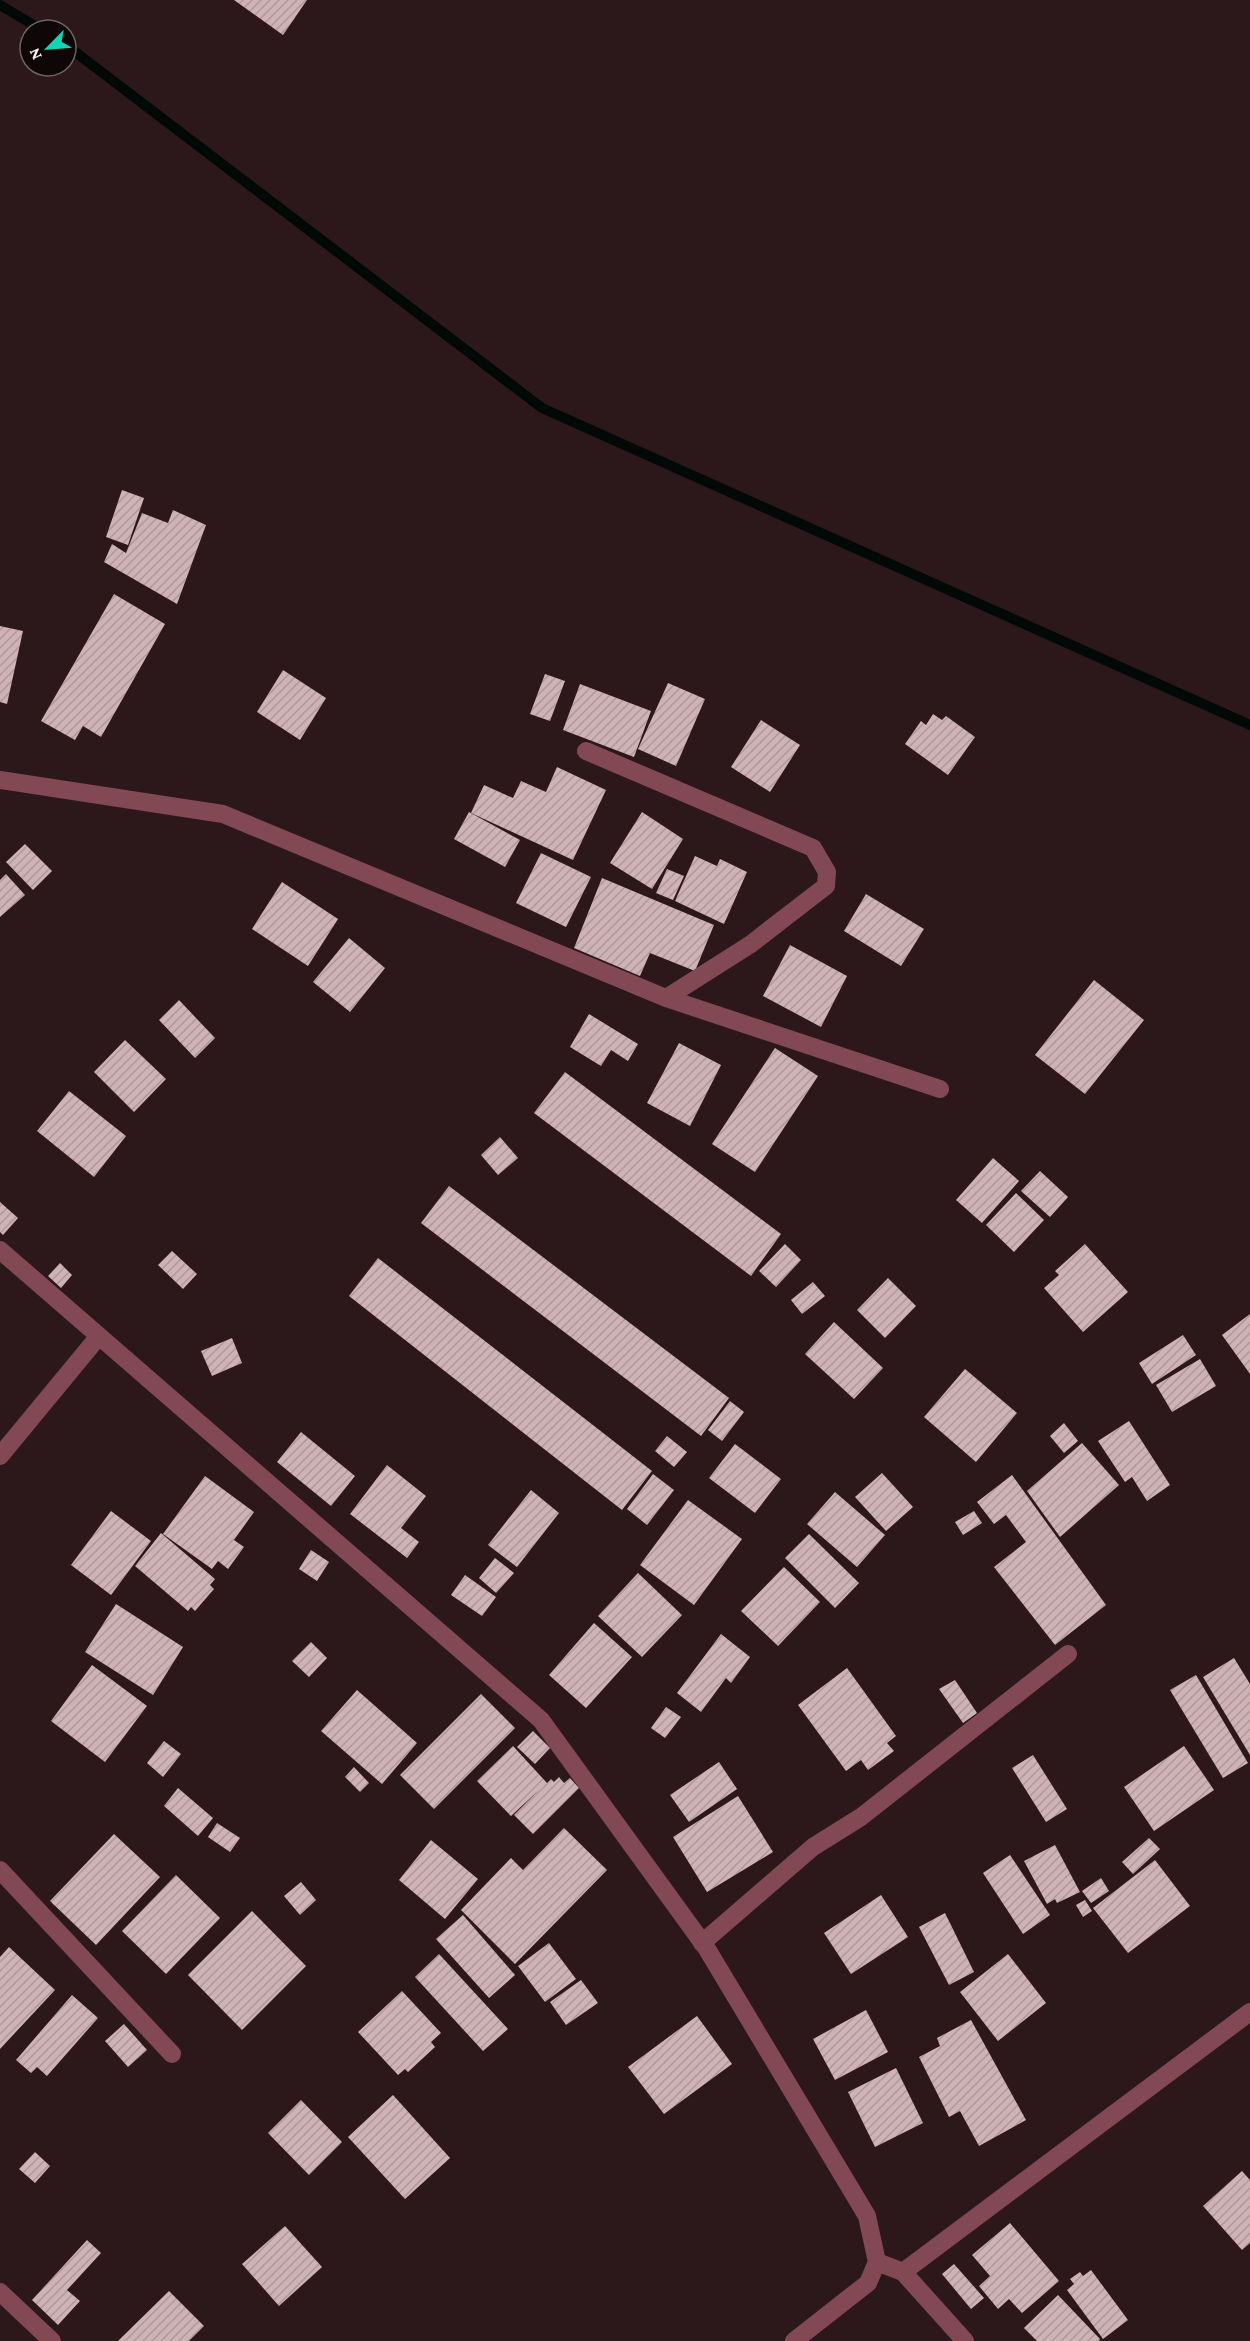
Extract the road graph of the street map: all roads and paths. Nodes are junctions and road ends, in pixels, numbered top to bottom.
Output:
1 (586, 751) dead end
2 (0, 780) edge
3 (666, 998) junction
4 (940, 1089) dead end
5 (0, 1250) edge
6 (99, 1336) junction
7 (0, 1456) edge
8 (1068, 1654) dead end
9 (0, 1870) edge
10 (702, 1942) junction
11 (1250, 2012) edge
12 (172, 2054) dead end
13 (877, 2262) junction
14 (903, 2272) junction
15 (0, 2292) edge
16 (52, 2341) edge
17 (794, 2341) edge
18 (965, 2341) edge

1 - 3 street
2 - 3 street
3 - 4 street
5 - 6 street
6 - 7 street
6 - 10 street
8 - 10 street
9 - 12 street
10 - 13 street
11 - 14 street
13 - 14 street
13 - 17 street
14 - 18 street
15 - 16 street

